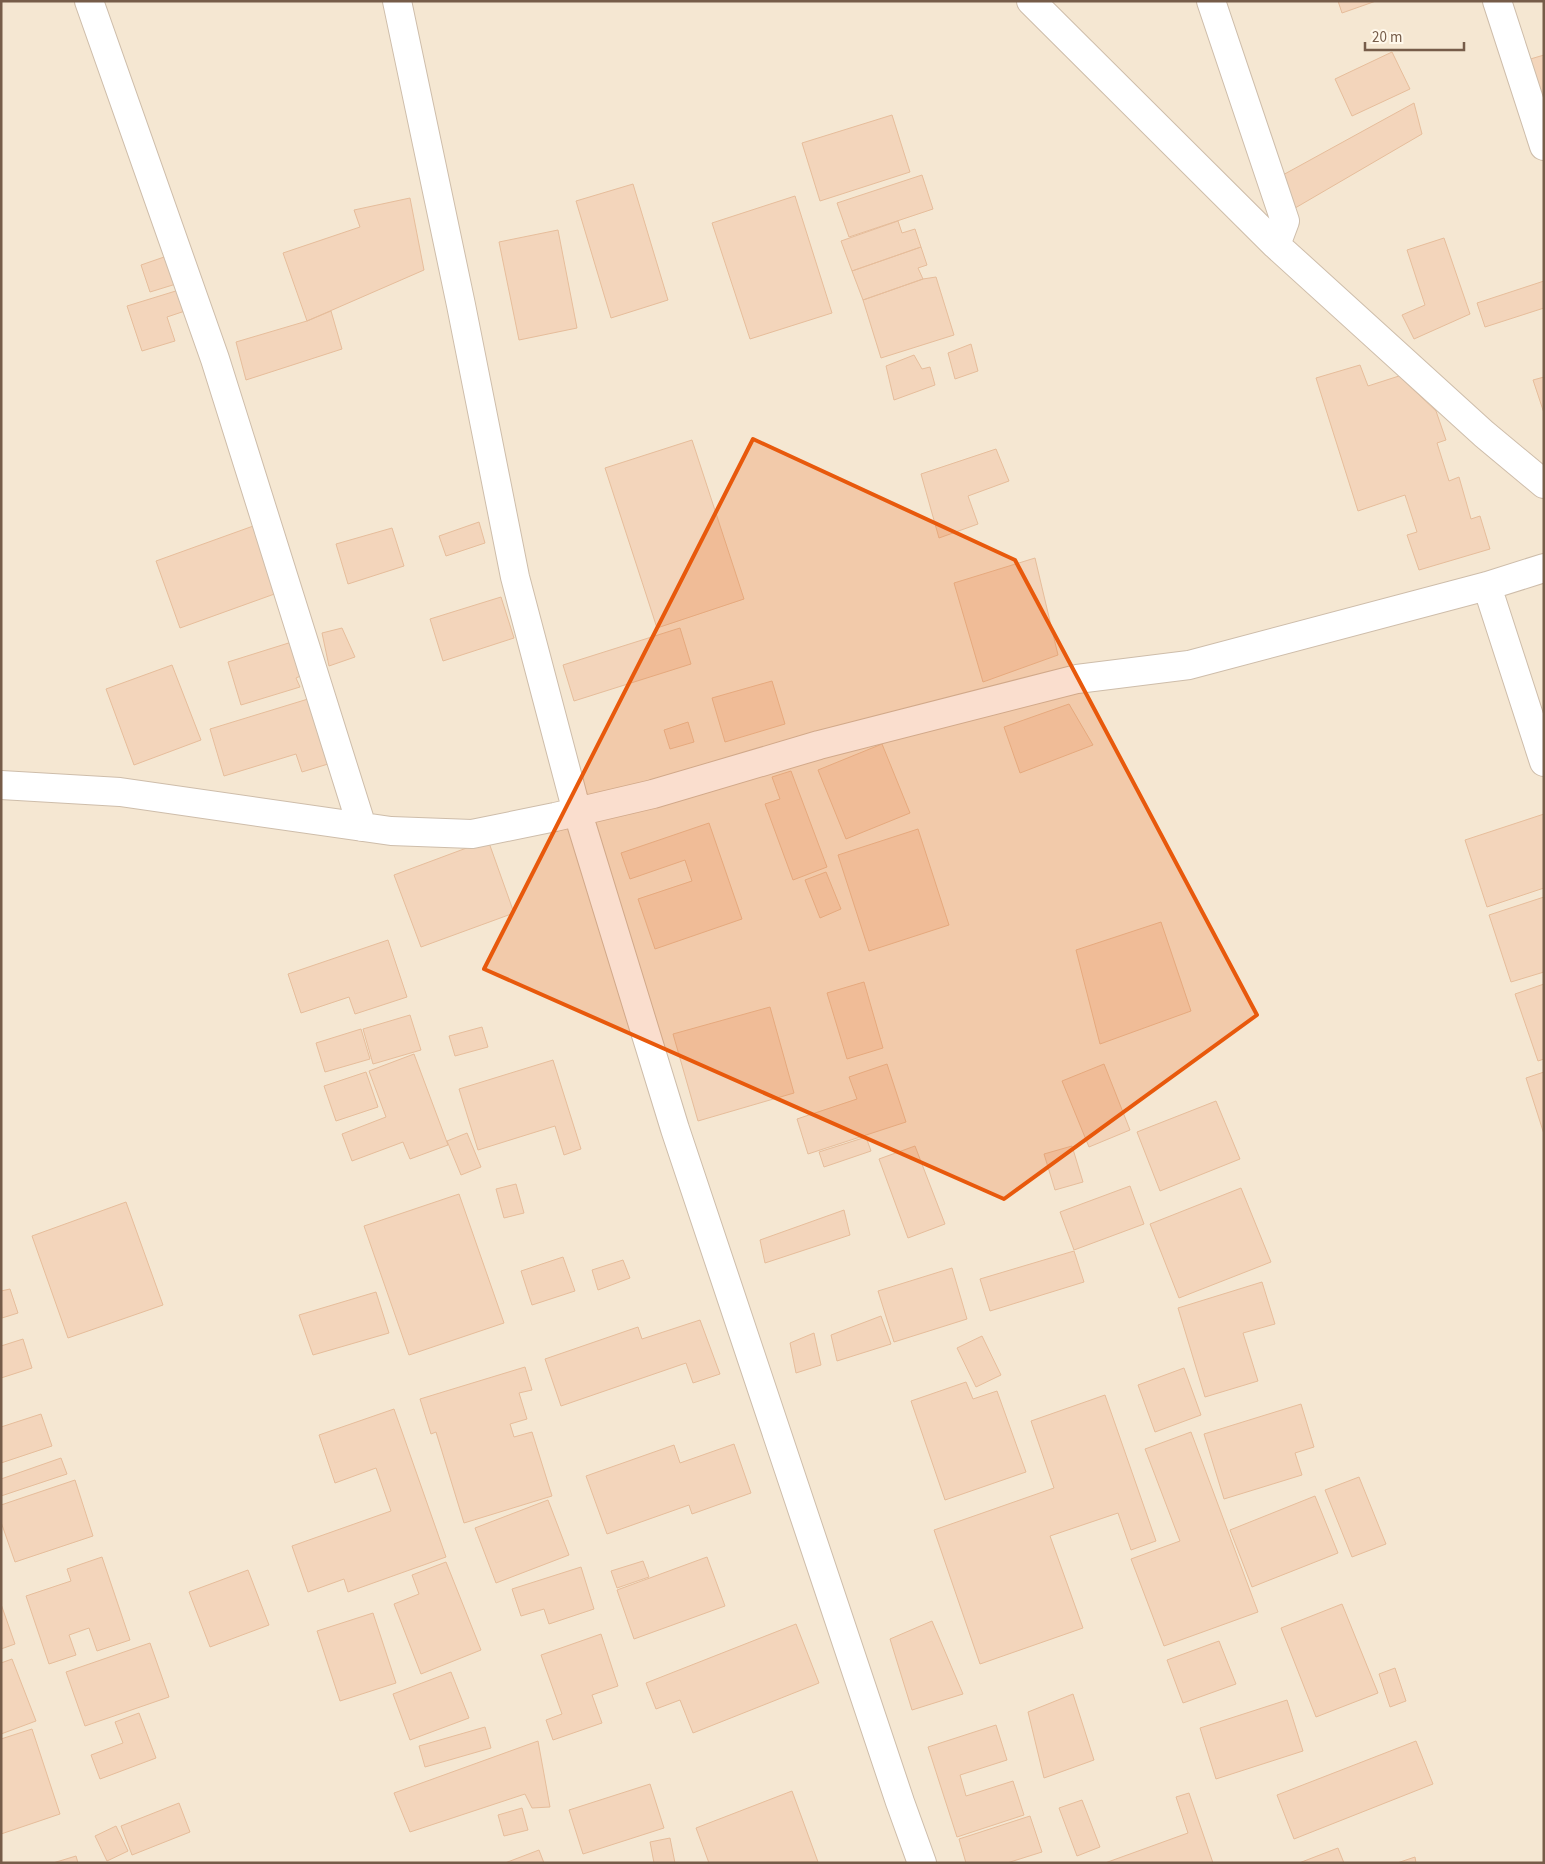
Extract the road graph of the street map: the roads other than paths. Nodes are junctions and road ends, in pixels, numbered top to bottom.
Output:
1 (88, 1) edge
2 (397, 1) edge
3 (1031, 1) edge
4 (1211, 1) edge
5 (1497, 1) edge
6 (1544, 146) edge
7 (1276, 245) junction
8 (1544, 484) edge
9 (1544, 568) edge
10 (1487, 586) junction
11 (1544, 762) edge
12 (1, 785) edge
13 (577, 812) junction
14 (362, 827) junction
15 (922, 1863) edge

1 - 14 street
2 - 13 street
3 - 7 street
4 - 7 street
5 - 6 street
7 - 8 street
9 - 10 street
10 - 11 street
10 - 13 street
12 - 14 street
13 - 14 street
13 - 15 street

